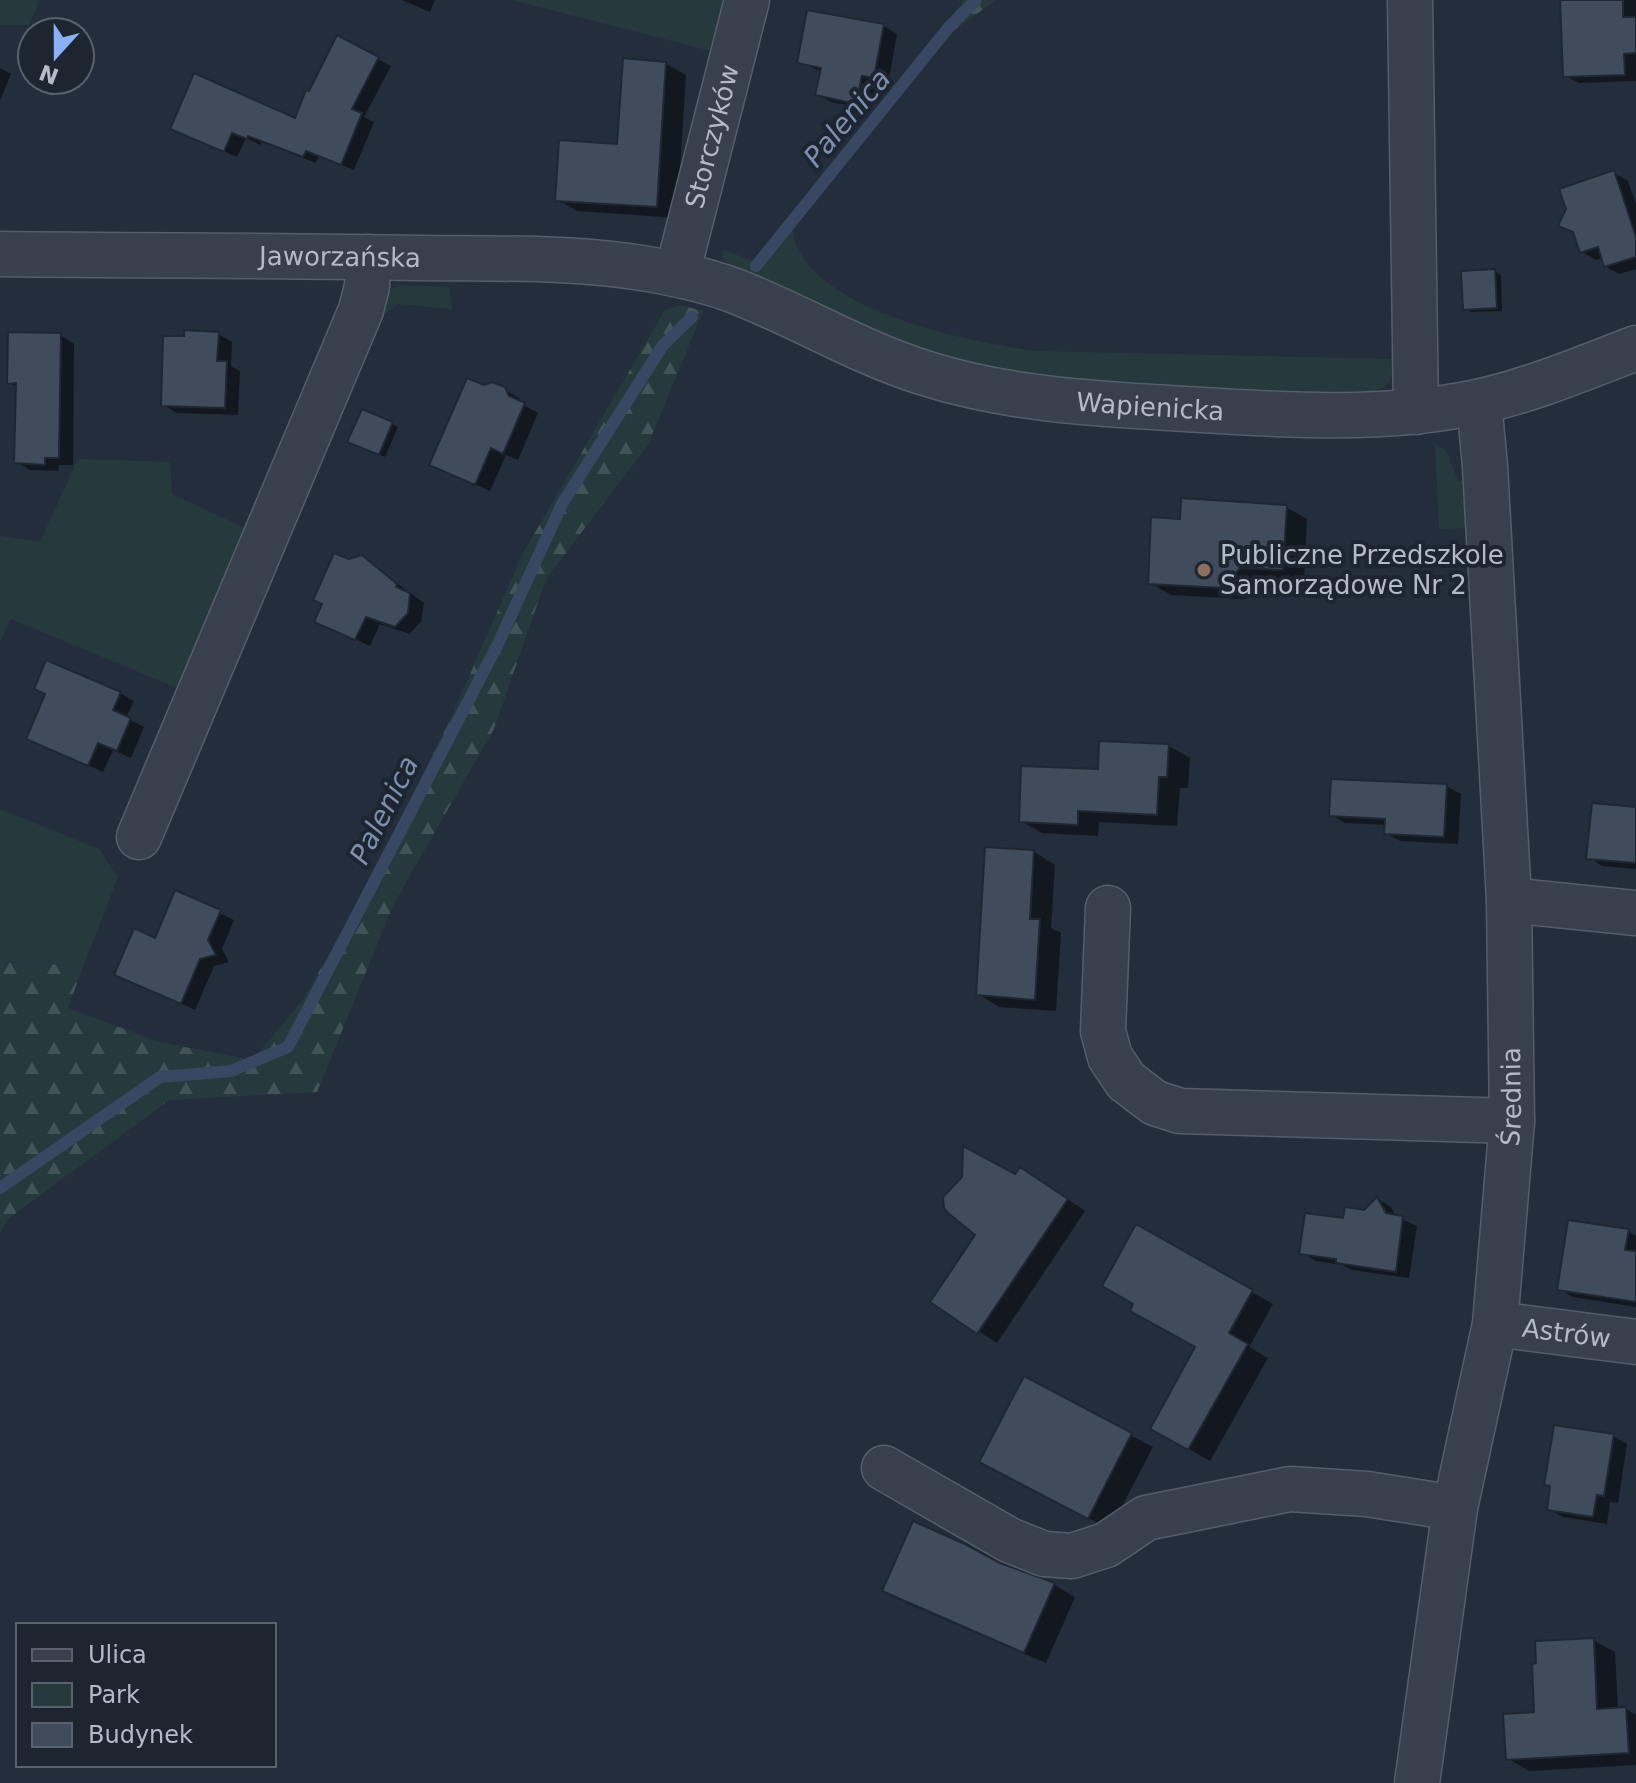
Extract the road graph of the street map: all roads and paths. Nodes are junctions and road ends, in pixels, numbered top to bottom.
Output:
1 (747, 0) edge
2 (1410, 0) edge
3 (0, 254) edge
4 (369, 257) junction
5 (677, 274) junction
6 (1636, 348) edge
7 (1479, 402) junction
8 (1416, 412) junction
9 (139, 837) dead end
10 (1509, 900) junction
11 (1108, 908) dead end
12 (1636, 913) edge
13 (1512, 1121) junction
14 (1495, 1324) junction
15 (1636, 1342) edge
16 (884, 1468) dead end
17 (1455, 1508) junction
18 (1417, 1783) edge

1 - 5 street, Storczyków
2 - 8 street
3 - 4 street, Jaworzańska
4 - 5 street, Jaworzańska
4 - 9 street
5 - 8 street, Wapienicka
6 - 7 street, Wapienicka
7 - 8 street, Wapienicka
7 - 10 street, Średnia
10 - 12 street
10 - 13 street, Średnia
11 - 13 street
13 - 14 street, Średnia
14 - 15 street, Astrów
14 - 17 street, Średnia
16 - 17 street
17 - 18 street, Średnia

